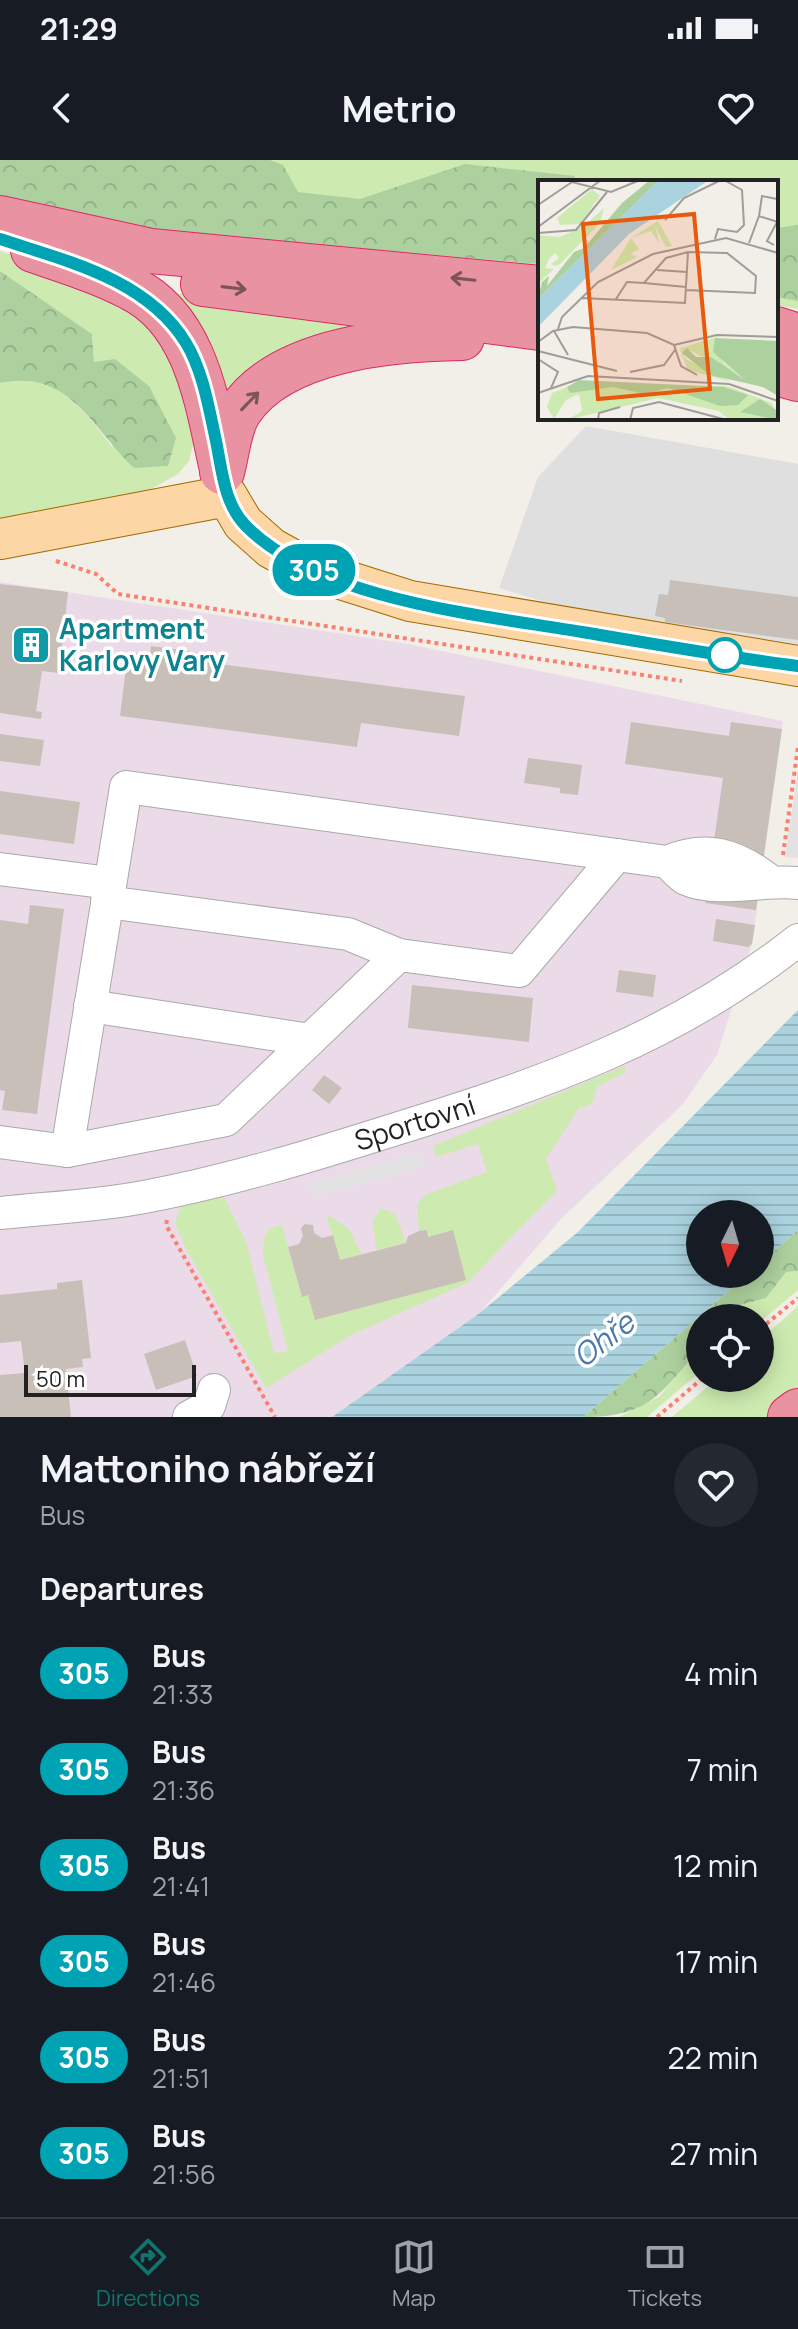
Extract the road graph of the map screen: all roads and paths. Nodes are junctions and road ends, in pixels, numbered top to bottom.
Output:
1 (0, 218) edge
2 (0, 239) edge
3 (47, 255) junction
4 (538, 288) edge
5 (778, 314) edge
6 (798, 317) edge
7 (538, 330) edge
8 (538, 330) edge
9 (778, 330) edge
10 (798, 336) edge
11 (778, 374) edge
12 (798, 379) edge
13 (224, 484) junction
14 (0, 539) edge
15 (55, 561) dead end
16 (798, 666) edge
17 (688, 682) dead end
18 (798, 747) edge
19 (617, 855) junction
20 (0, 869) edge
21 (783, 872) edge
22 (109, 893) junction
23 (798, 940) edge
24 (399, 955) junction
25 (90, 1006) junction
26 (310, 1040) junction
27 (0, 1142) edge
28 (67, 1151) junction
29 (0, 1213) edge
30 (166, 1225) dead end
31 (798, 1298) edge
32 (774, 1318) edge
33 (214, 1390) dead end
34 (686, 1392) edge
35 (275, 1416) edge
36 (189, 1417) edge
37 (657, 1417) edge

4 -> 1 highway
2 - 3 highway
3 -> 7 highway
3 - 13 highway
5 - 6 highway
13 -> 8 highway
9 - 10 highway
11 - 12 highway
13 - 14 main road
13 - 16 main road
15 - 17 path
18 - 21 path
19 - 21 street
19 - 22 street
19 - 24 street
20 - 22 street
22 - 24 street
22 - 25 street
23 - 29 street, Sportovní
24 - 26 street
25 - 26 street
25 - 28 street
26 - 28 street
27 - 28 street
30 - 35 path
31 - 32 path
33 - 36 street
34 - 37 path

